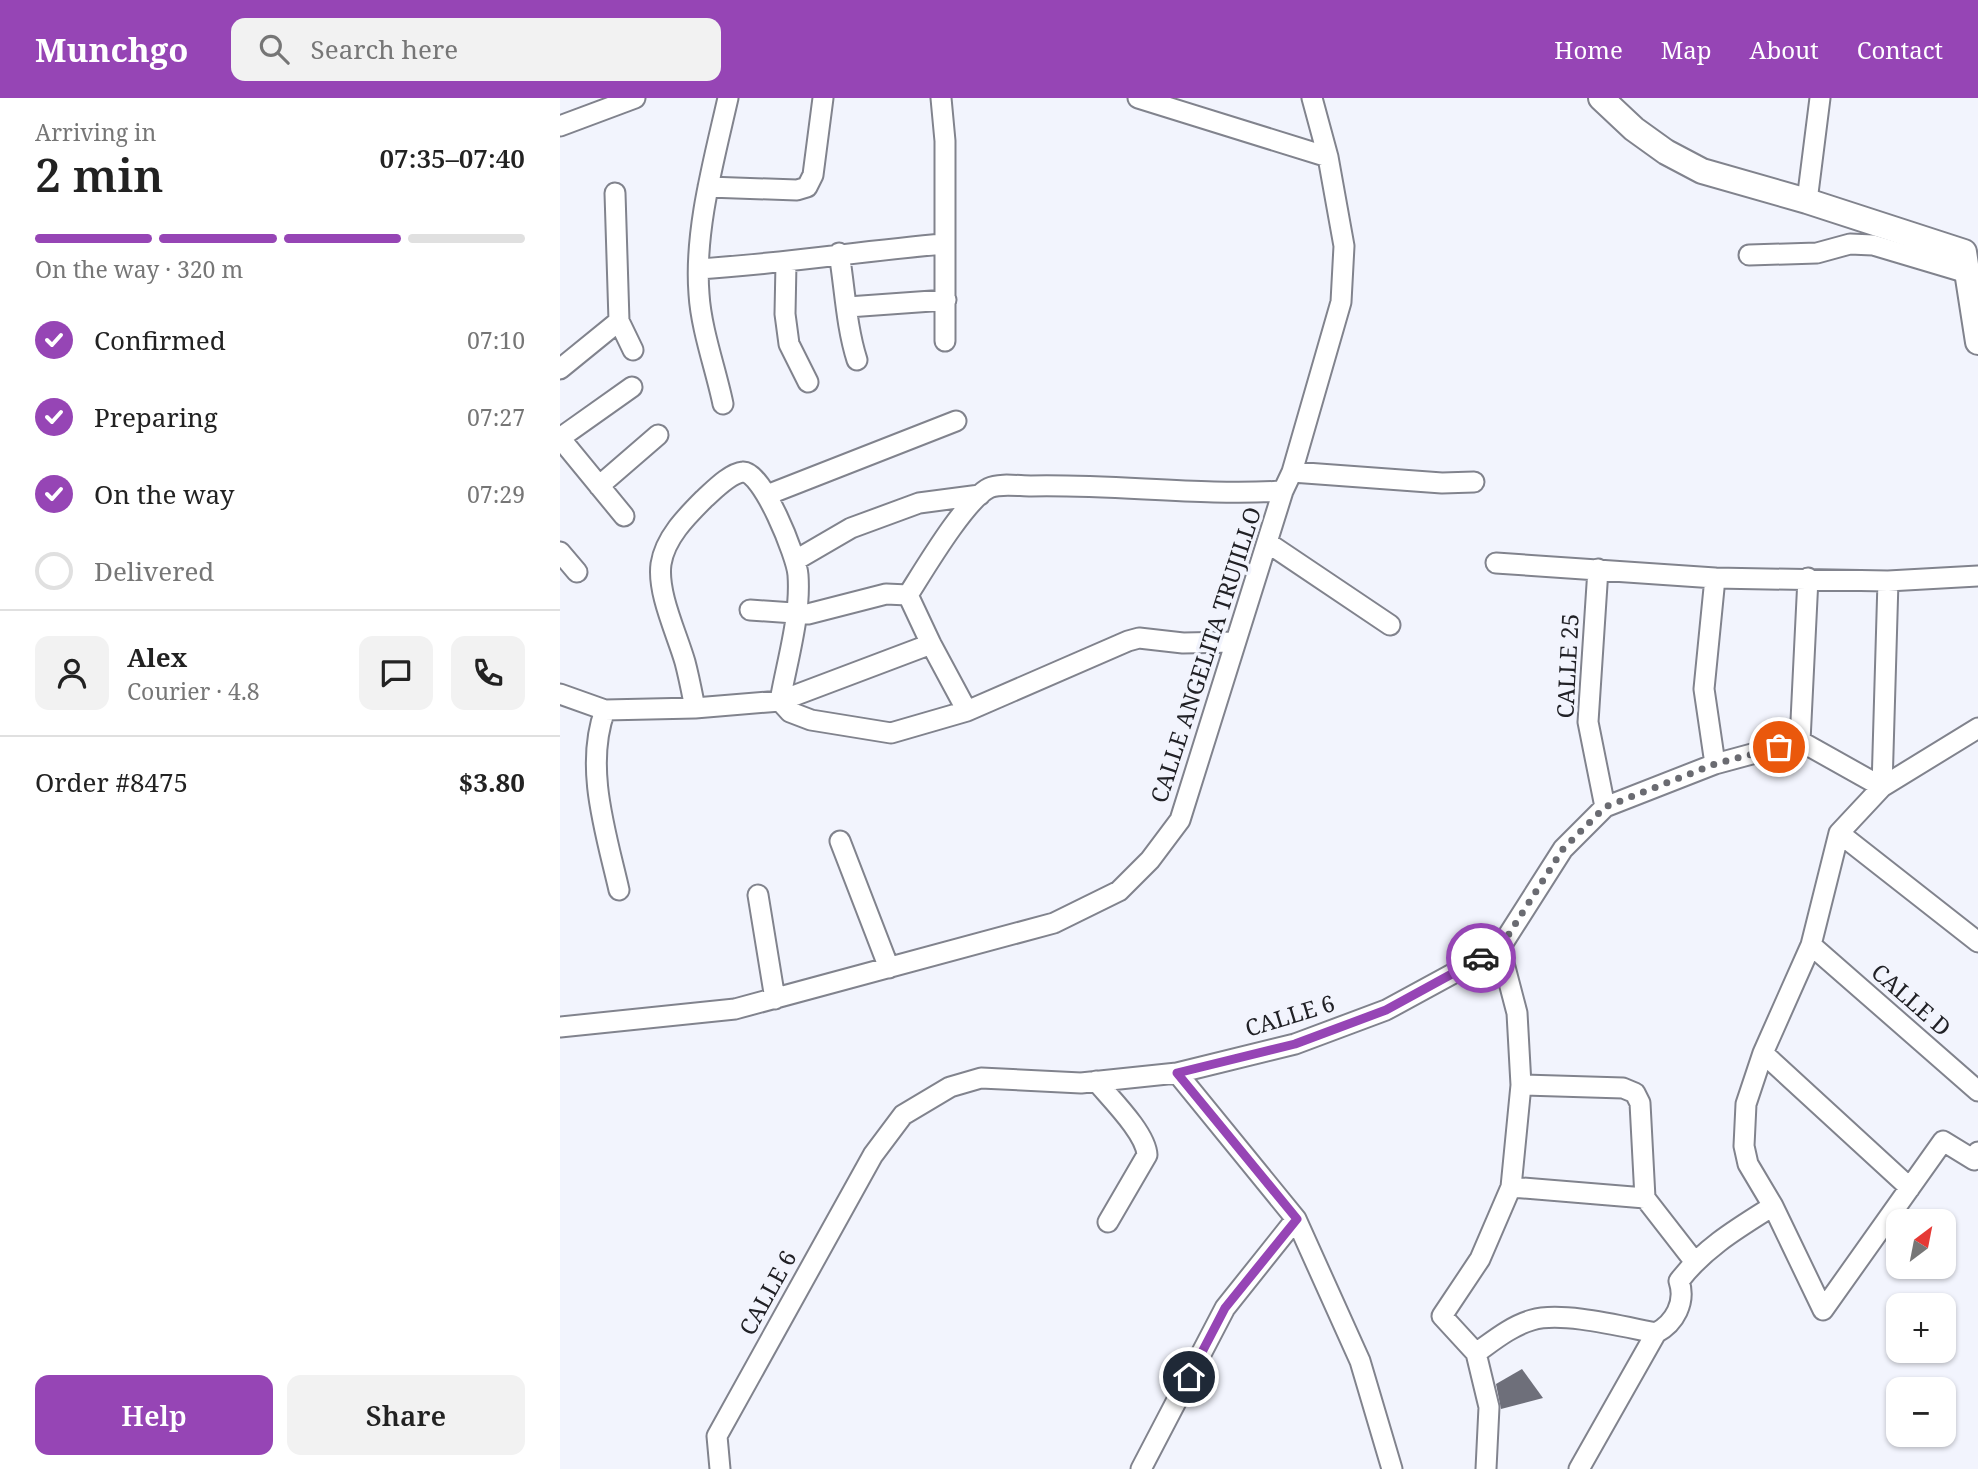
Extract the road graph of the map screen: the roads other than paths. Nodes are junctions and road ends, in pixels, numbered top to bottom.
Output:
1 (635, 98) edge
2 (727, 98) edge
3 (823, 98) edge
4 (941, 98) edge
5 (1138, 98) edge
6 (1312, 98) edge
7 (1601, 98) edge
8 (1820, 98) edge
9 (560, 126) edge
10 (1328, 157) junction
11 (708, 187) junction
12 (615, 193) dead end
13 (1807, 201) junction
14 (944, 244) junction
15 (839, 253) junction
16 (1749, 255) dead end
17 (1970, 257) edge
18 (786, 263) junction
19 (699, 270) junction
20 (946, 300) junction
21 (848, 307) junction
22 (619, 321) junction
23 (945, 341) dead end
24 (1978, 342) edge
25 (633, 350) dead end
26 (857, 359) dead end
27 (560, 369) edge
28 (808, 382) dead end
29 (632, 387) dead end
30 (723, 404) dead end
31 (956, 421) dead end
32 (658, 435) dead end
33 (560, 438) edge
34 (1292, 472) junction
35 (1474, 482) dead end
36 (599, 485) junction
37 (1283, 491) junction
38 (767, 495) junction
39 (980, 495) junction
40 (624, 516) dead end
41 (1268, 543) junction
42 (560, 551) edge
43 (796, 560) junction
44 (1496, 563) dead end
45 (1598, 569) junction
46 (577, 572) dead end
47 (1978, 576) edge
48 (1715, 578) junction
49 (1808, 578) junction
50 (1888, 582) junction
51 (908, 595) junction
52 (750, 610) dead end
53 (796, 613) junction
54 (1390, 625) dead end
55 (1235, 642) junction
56 (931, 644) junction
57 (560, 694) edge
58 (780, 701) junction
59 (695, 708) junction
60 (605, 710) junction
61 (967, 711) junction
62 (1978, 728) edge
63 (1800, 741) junction
64 (1715, 764) junction
65 (1882, 787) junction
66 (1605, 807) junction
67 (1839, 833) junction
68 (840, 841) dead end
69 (619, 890) dead end
70 (758, 895) dead end
71 (1978, 942) edge
72 (1811, 945) junction
73 (1500, 948) junction
74 (889, 968) junction
75 (775, 999) junction
76 (560, 1027) edge
77 (1763, 1053) junction
78 (1177, 1073) junction
79 (1096, 1081) junction
80 (1521, 1085) junction
81 (1978, 1091) edge
82 (1978, 1152) edge
83 (1511, 1187) junction
84 (1910, 1188) junction
85 (1645, 1198) junction
86 (1773, 1206) junction
87 (1297, 1219) junction
88 (1108, 1222) dead end
89 (1694, 1261) junction
90 (1656, 1333) junction
91 (1476, 1353) junction
92 (720, 1469) edge
93 (1141, 1469) edge
94 (1392, 1469) edge
95 (1486, 1469) edge
96 (1579, 1469) edge

1 - 9 street
2 - 11 street
3 - 11 street
4 - 14 street
5 - 10 street
6 - 10 street, CALLE ANGELITA TRUJILLO
7 - 13 main road
8 - 13 street
10 - 34 street, CALLE ANGELITA TRUJILLO
11 - 19 street
12 - 22 street
13 - 17 main road
14 - 15 street
14 - 20 street
15 - 18 street
15 - 21 street
16 - 17 street
17 - 24 main road
18 - 19 street
18 - 28 street
19 - 30 street
20 - 21 street
20 - 23 street
21 - 26 street
22 - 25 street
22 - 27 street
29 - 33 street
31 - 38 street
32 - 36 street
33 - 36 street
34 - 35 street
34 - 37 street, CALLE ANGELITA TRUJILLO
36 - 40 street
37 - 39 street
37 - 41 street, CALLE ANGELITA TRUJILLO
38 - 43 street
38 - 59 street
39 - 43 street
39 - 51 street
41 - 54 street
41 - 55 street, CALLE ANGELITA TRUJILLO
42 - 46 street
43 - 53 street
44 - 45 street
45 - 48 street
45 - 66 street, CALLE 25
47 - 50 street
48 - 49 street
48 - 64 street
49 - 50 street
49 - 63 street
50 - 65 street
51 - 53 street
51 - 56 street
52 - 53 street
53 - 58 street
55 - 61 street
55 - 74 street, CALLE ANGELITA TRUJILLO
56 - 58 street
56 - 61 street
57 - 60 street
58 - 59 street
58 - 61 street
59 - 60 street
60 - 69 street
62 - 65 street
63 - 64 street, CALLE 6
63 - 65 street
64 - 66 street, CALLE 6
65 - 67 street
66 - 73 street, CALLE 6
67 - 71 street
67 - 72 street
68 - 74 street
70 - 75 street
72 - 77 street
72 - 81 street, CALLE D
73 - 78 street, CALLE 6
73 - 80 street
74 - 75 street, CALLE ANGELITA TRUJILLO
75 - 76 street, CALLE ANGELITA TRUJILLO
77 - 84 street
77 - 86 street
78 - 79 street, CALLE 6
78 - 87 street
79 - 88 street
79 - 92 street, CALLE 6
80 - 83 street
80 - 85 street
82 - 84 street
83 - 85 street
83 - 91 street
84 - 86 street
85 - 89 street
86 - 89 street
87 - 93 street
87 - 94 street
89 - 90 street
90 - 91 street
90 - 96 street
91 - 95 street

